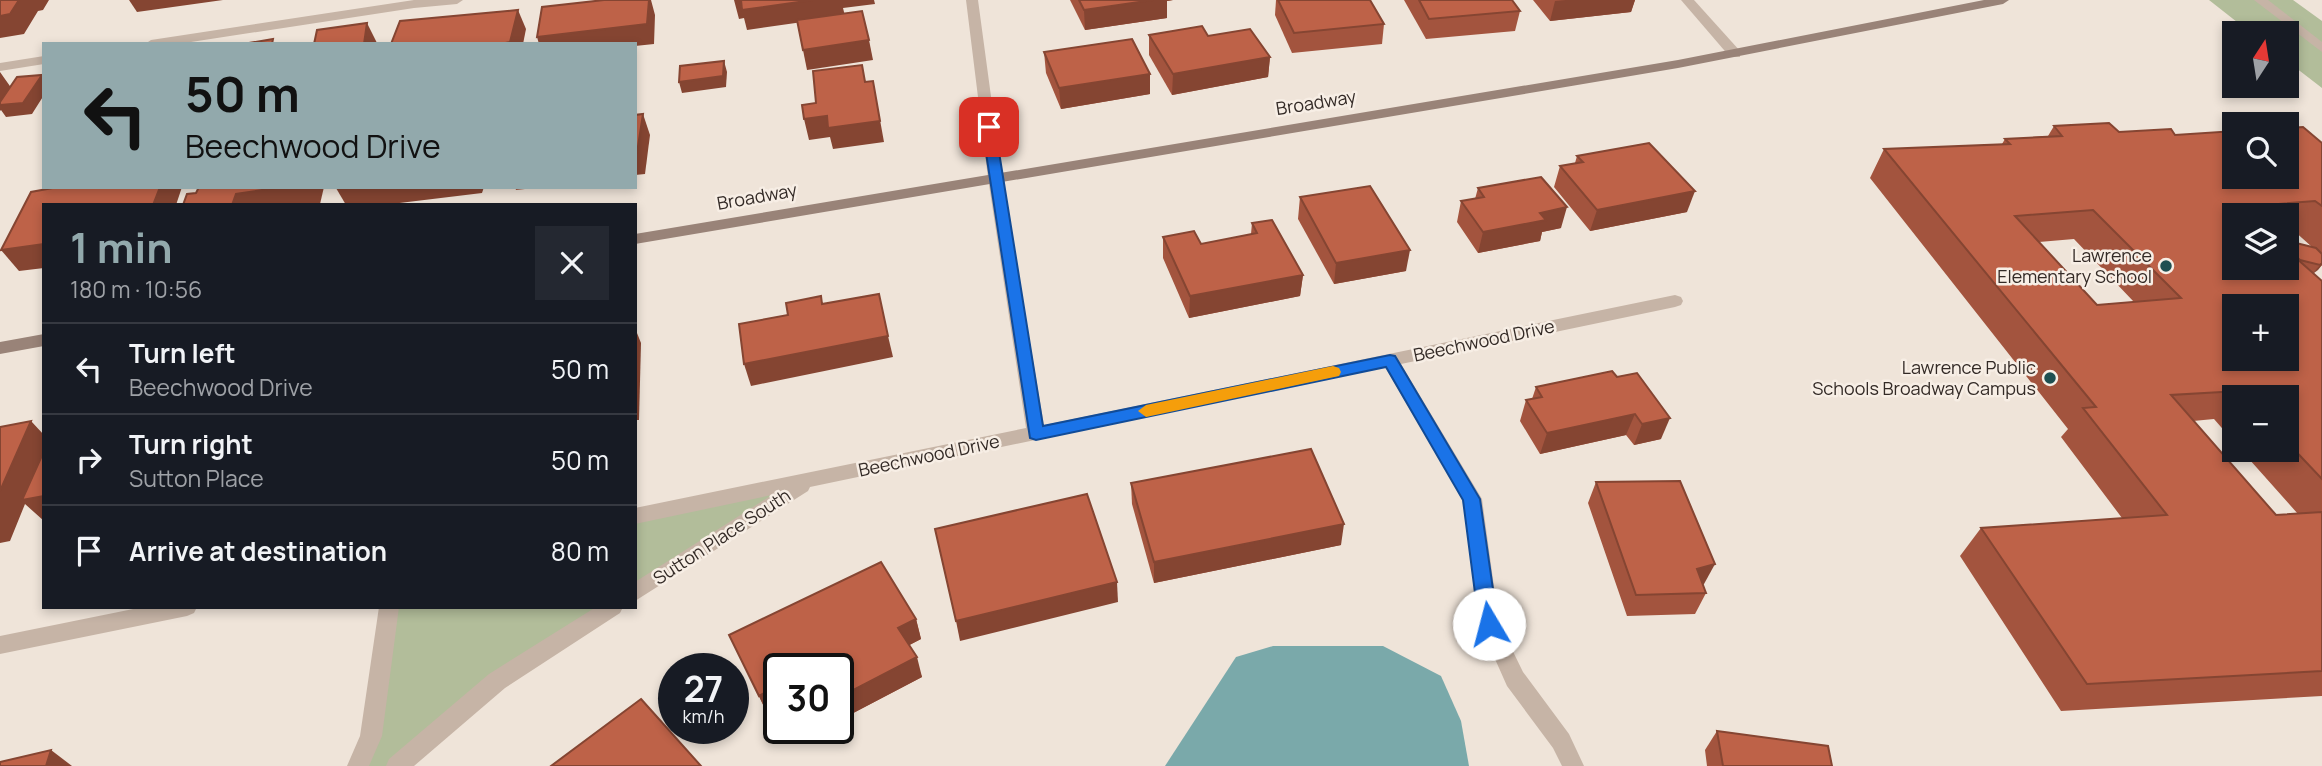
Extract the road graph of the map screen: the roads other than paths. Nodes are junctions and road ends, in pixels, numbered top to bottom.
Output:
1 (457, 0) edge
2 (972, 0) edge
3 (1687, 0) edge
4 (2003, 0) edge
5 (2260, 0) edge
6 (164, 42) edge
7 (2322, 48) edge
8 (1735, 54) junction
9 (42, 60) edge
10 (0, 67) edge
11 (995, 178) junction
12 (637, 239) edge
13 (1675, 301) dead end
14 (42, 340) edge
15 (0, 348) edge
16 (1390, 360) junction
17 (1036, 433) junction
18 (809, 480) junction
19 (637, 516) edge
20 (637, 592) edge
21 (177, 609) edge
22 (389, 609) edge
23 (610, 609) edge
24 (0, 645) edge
25 (358, 766) edge
26 (397, 766) edge
27 (1573, 766) edge

1 - 6 street
2 - 11 street
3 - 8 street
4 - 8 main road, Broadway
5 - 7 street
8 - 11 main road, Broadway
9 - 10 street
11 - 12 main road, Broadway
11 - 17 street
13 - 16 street, Beechwood Drive
14 - 15 main road
16 - 17 street, Beechwood Drive
16 - 27 street
17 - 18 street, Beechwood Drive
18 - 19 street, Beechwood Drive
18 - 20 street, Sutton Place South
21 - 24 street
22 - 25 street
23 - 26 street

